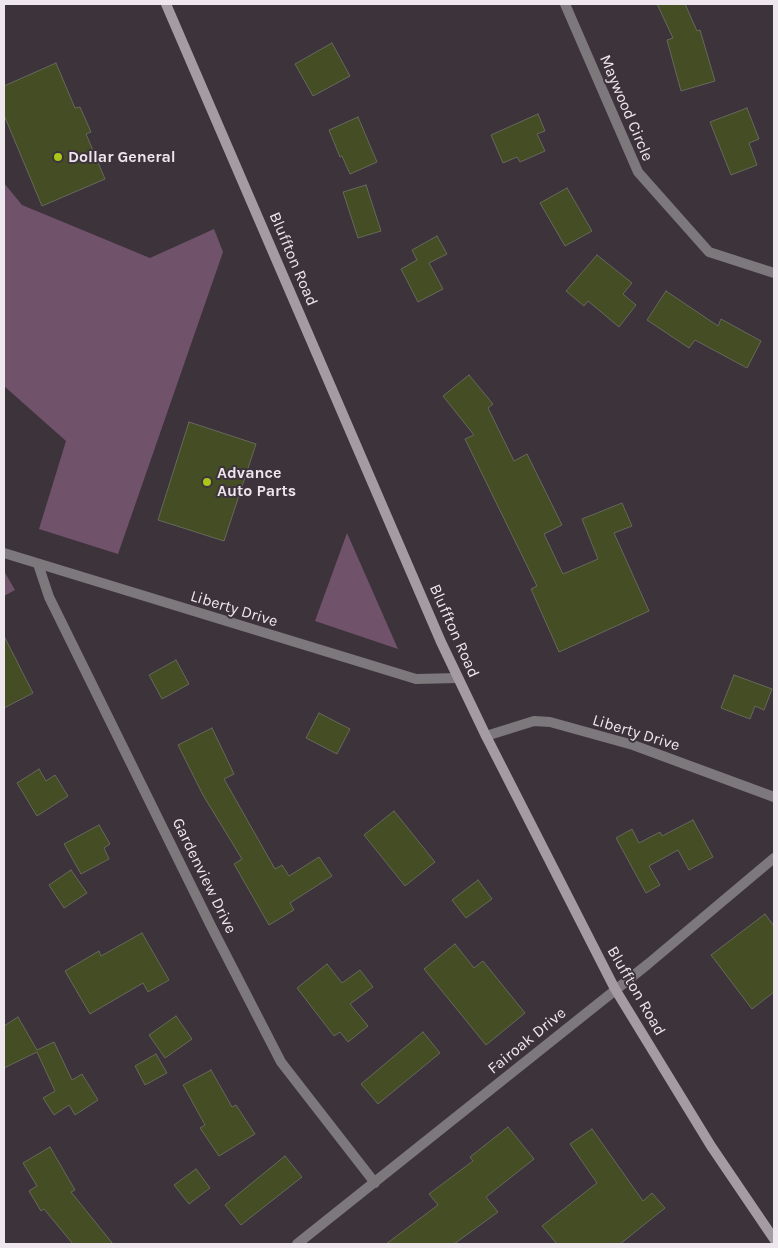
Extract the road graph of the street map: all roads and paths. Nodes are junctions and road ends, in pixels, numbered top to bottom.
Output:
1 (166, 4) edge
2 (565, 4) edge
3 (774, 273) edge
4 (4, 553) edge
5 (38, 564) junction
6 (458, 678) junction
7 (486, 736) junction
8 (774, 797) edge
9 (774, 858) edge
10 (615, 989) junction
11 (374, 1183) junction
12 (774, 1239) edge
13 (297, 1244) edge

1 - 6 main road, Bluffton Road
2 - 3 street, Maywood Circle
4 - 5 street, Liberty Drive
5 - 6 street, Liberty Drive
5 - 11 street, Gardenview Drive
6 - 7 main road, Bluffton Road
7 - 8 street, Liberty Drive
7 - 10 main road, Bluffton Road
9 - 10 street, Fairoak Drive
10 - 11 street, Fairoak Drive
10 - 12 main road, Bluffton Road
11 - 13 street, Fairoak Drive

